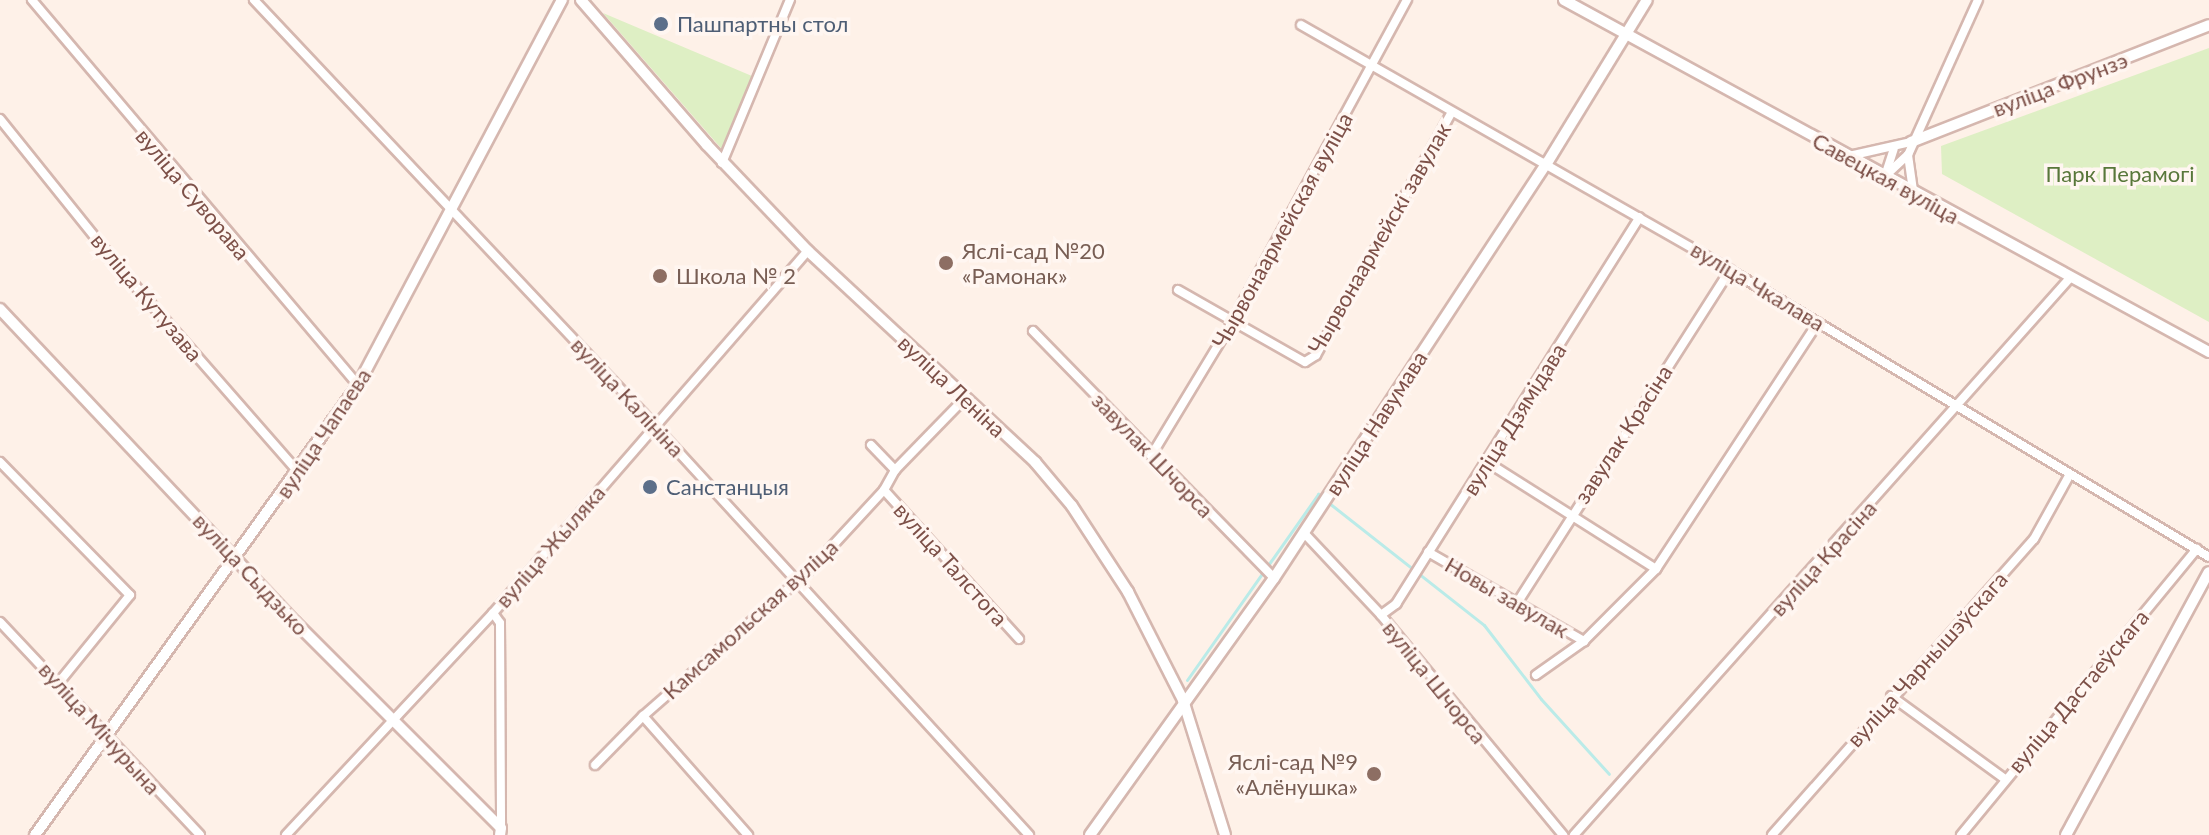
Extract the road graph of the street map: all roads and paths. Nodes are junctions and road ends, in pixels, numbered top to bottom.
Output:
1 (32, 0) edge
2 (254, 0) edge
3 (562, 0) edge
4 (581, 0) edge
5 (790, 0) edge
6 (1407, 0) edge
7 (1564, 0) edge
8 (1647, 0) edge
9 (1978, 0) edge
10 (1301, 25) dead end
11 (2209, 25) edge
12 (1628, 34) junction
13 (1372, 67) junction
14 (1452, 112) junction
15 (0, 119) edge
16 (1911, 142) junction
17 (1894, 149) junction
18 (1908, 155) junction
19 (1846, 156) junction
20 (722, 163) junction
21 (1547, 163) junction
22 (1884, 177) junction
23 (1913, 193) junction
24 (453, 209) junction
25 (1640, 217) junction
26 (808, 251) junction
27 (1730, 270) junction
28 (2070, 278) junction
29 (1178, 290) dead end
30 (0, 309) edge
31 (1818, 322) junction
32 (1231, 324) junction
33 (1033, 331) dead end
34 (2209, 352) edge
35 (358, 385) junction
36 (965, 398) junction
37 (1957, 410) junction
38 (654, 426) junction
39 (871, 445) dead end
40 (1151, 456) junction
41 (0, 462) edge
42 (1487, 462) junction
43 (895, 470) junction
44 (298, 472) junction
45 (2070, 474) junction
46 (884, 490) junction
47 (1572, 513) junction
48 (1304, 533) junction
49 (2197, 549) junction
50 (1428, 552) junction
51 (236, 557) junction
52 (2209, 557) edge
53 (1656, 569) junction
54 (2209, 572) edge
55 (1274, 578) junction
56 (795, 579) junction
57 (1519, 600) junction
58 (493, 613) junction
59 (1381, 615) junction
60 (0, 622) edge
61 (1019, 639) dead end
62 (1584, 641) junction
63 (1536, 675) dead end
64 (60, 681) junction
65 (1891, 696) junction
66 (1183, 700) junction
67 (643, 716) junction
68 (390, 718) junction
69 (107, 738) junction
70 (595, 765) dead end
71 (2005, 779) junction
72 (501, 832) edge
73 (35, 835) edge
74 (200, 835) edge
75 (286, 835) edge
76 (748, 835) edge
77 (1029, 835) edge
78 (1090, 835) edge
79 (1225, 835) edge
80 (1563, 835) edge
81 (1574, 835) edge
82 (1772, 835) edge
83 (1961, 835) edge
84 (2066, 835) edge

1 - 35 street, вуліца Суворава
2 - 24 street, вуліца Калініна
3 - 24 street, вуліца Чапаева
4 - 20 street, вуліца Леніна
5 - 20 street
6 - 13 street, Чырвонаармейская вуліца
7 - 12 street, Савецкая вуліца
8 - 12 street, вуліца Навумава
9 - 16 street
10 - 13 street, вуліца Чкалава
11 - 16 street, вуліца Фрунзэ
12 - 19 street, Савецкая вуліца
12 - 21 street, вуліца Навумава
13 - 14 street, вуліца Чкалава
13 - 32 street, Чырвонаармейская вуліца
14 - 21 street, вуліца Чкалава
14 - 32 street, Чырвонаармейскі завулак
15 - 44 street, вуліца Кутузава
16 - 17 street, вуліца Фрунзэ
16 - 18 street
17 - 19 street, вуліца Фрунзэ
17 - 22 street
18 - 22 street
18 - 23 street
19 - 22 street, Савецкая вуліца
20 - 26 street, вуліца Леніна
21 - 25 street, вуліца Чкалава
21 - 48 street, вуліца Навумава
22 - 23 street, Савецкая вуліца
23 - 28 street, Савецкая вуліца
24 - 35 street, вуліца Чапаева
24 - 38 street, вуліца Калініна
25 - 27 street, вуліца Чкалава
25 - 42 street, вуліца Дзямідава
26 - 36 street, вуліца Леніна
26 - 38 street, вуліца Жыляка
27 - 31 street, вуліца Чкалава
27 - 47 street, завулак Красіна
28 - 34 street, Савецкая вуліца
28 - 37 street, вуліца Красіна
29 - 32 street
30 - 51 street, вуліца Сыдзько
31 - 37 street, вуліца Чкалава
31 - 53 street
32 - 40 street, Чырвонаармейская вуліца
33 - 40 street, завулак Шчорса
35 - 44 street, вуліца Чапаева
36 - 43 street, Камсамольская вуліца
36 - 66 street, вуліца Леніна
37 - 45 street, вуліца Чкалава
37 - 81 street, вуліца Красіна
38 - 56 street, вуліца Калініна
38 - 58 street, вуліца Жыляка
39 - 43 street, вуліца Талстога
40 - 55 street, завулак Шчорса
41 - 64 street
42 - 47 street
42 - 50 street, вуліца Дзямідава
43 - 46 street, Камсамольская вуліца
44 - 51 street, вуліца Чапаева
45 - 49 street, вуліца Чкалава
45 - 65 street, вуліца Чарнышэўскага
46 - 56 street, Камсамольская вуліца
46 - 61 street, вуліца Талстога
47 - 53 street
47 - 57 street, завулак Красіна
48 - 55 street, вуліца Навумава
48 - 59 street, вуліца Шчорса
49 - 52 street, вуліца Чкалава
49 - 71 street, вуліца Дастаеўскага
50 - 57 street, Новы завулак
50 - 59 street, вуліца Дзямідава
51 - 68 street, вуліца Сыдзько
51 - 69 street, вуліца Чапаева
53 - 62 street
54 - 84 street, вуліца Дастаеўскага
55 - 66 street, вуліца Навумава
56 - 67 street, Камсамольская вуліца
56 - 77 street, вуліца Калініна
57 - 62 street, Новы завулак
58 - 68 street, вуліца Жыляка
58 - 72 street
59 - 80 street, вуліца Шчорса
60 - 64 street, вуліца Мічурына
62 - 63 street
64 - 69 street, вуліца Мічурына
65 - 71 street
65 - 82 street, вуліца Чарнышэўскага
66 - 78 street, вуліца Навумава
66 - 79 street, вуліца Леніна
67 - 70 street, Камсамольская вуліца
67 - 76 street
68 - 72 street, вуліца Сыдзько
68 - 75 street, вуліца Жыляка
69 - 73 street, вуліца Чапаева
69 - 74 street, вуліца Мічурына
71 - 83 street, вуліца Дастаеўскага

